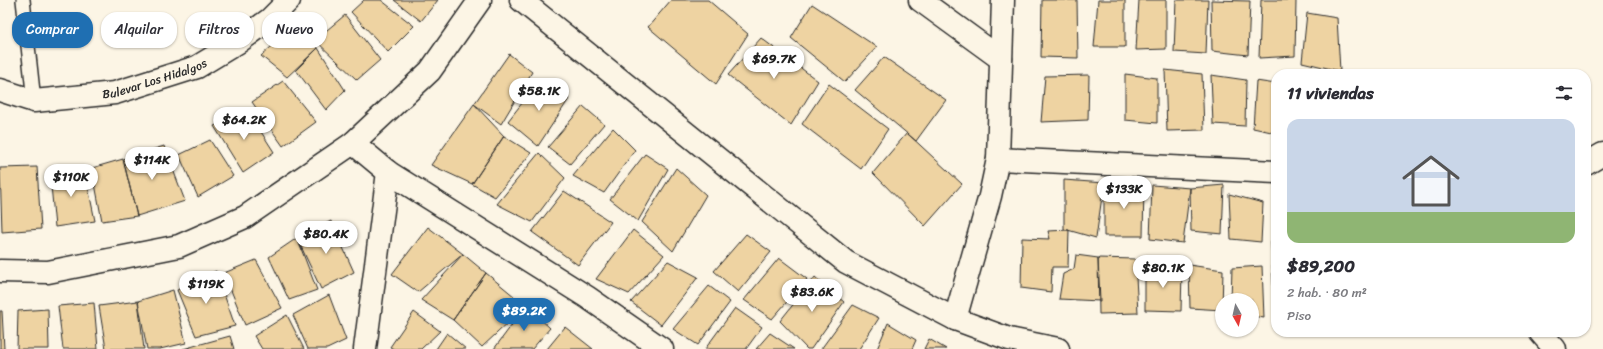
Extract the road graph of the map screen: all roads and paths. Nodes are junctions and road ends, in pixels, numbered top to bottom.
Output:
1 (23, 0) edge
2 (289, 0) edge
3 (480, 0) edge
4 (521, 0) edge
5 (920, 0) edge
6 (1004, 0) edge
7 (1001, 59) junction
8 (0, 90) edge
9 (34, 101) junction
10 (353, 143) junction
11 (1603, 154) edge
12 (998, 159) junction
13 (1591, 161) edge
14 (388, 172) junction
15 (1271, 172) edge
16 (0, 271) edge
17 (955, 319) junction
18 (1544, 337) edge
19 (365, 349) edge
20 (662, 349) edge
21 (1058, 349) edge
22 (1555, 349) edge

1 - 9 lane
2 - 9 street, Bulevar Los Hidalgos
3 - 10 street
4 - 17 street
5 - 7 street
6 - 7 street
7 - 12 street
8 - 9 street, Bulevar Los Hidalgos
10 - 14 street
10 - 16 street
11 - 13 street
12 - 15 street
12 - 17 street
14 - 19 street
14 - 20 street
17 - 21 street
18 - 22 street

